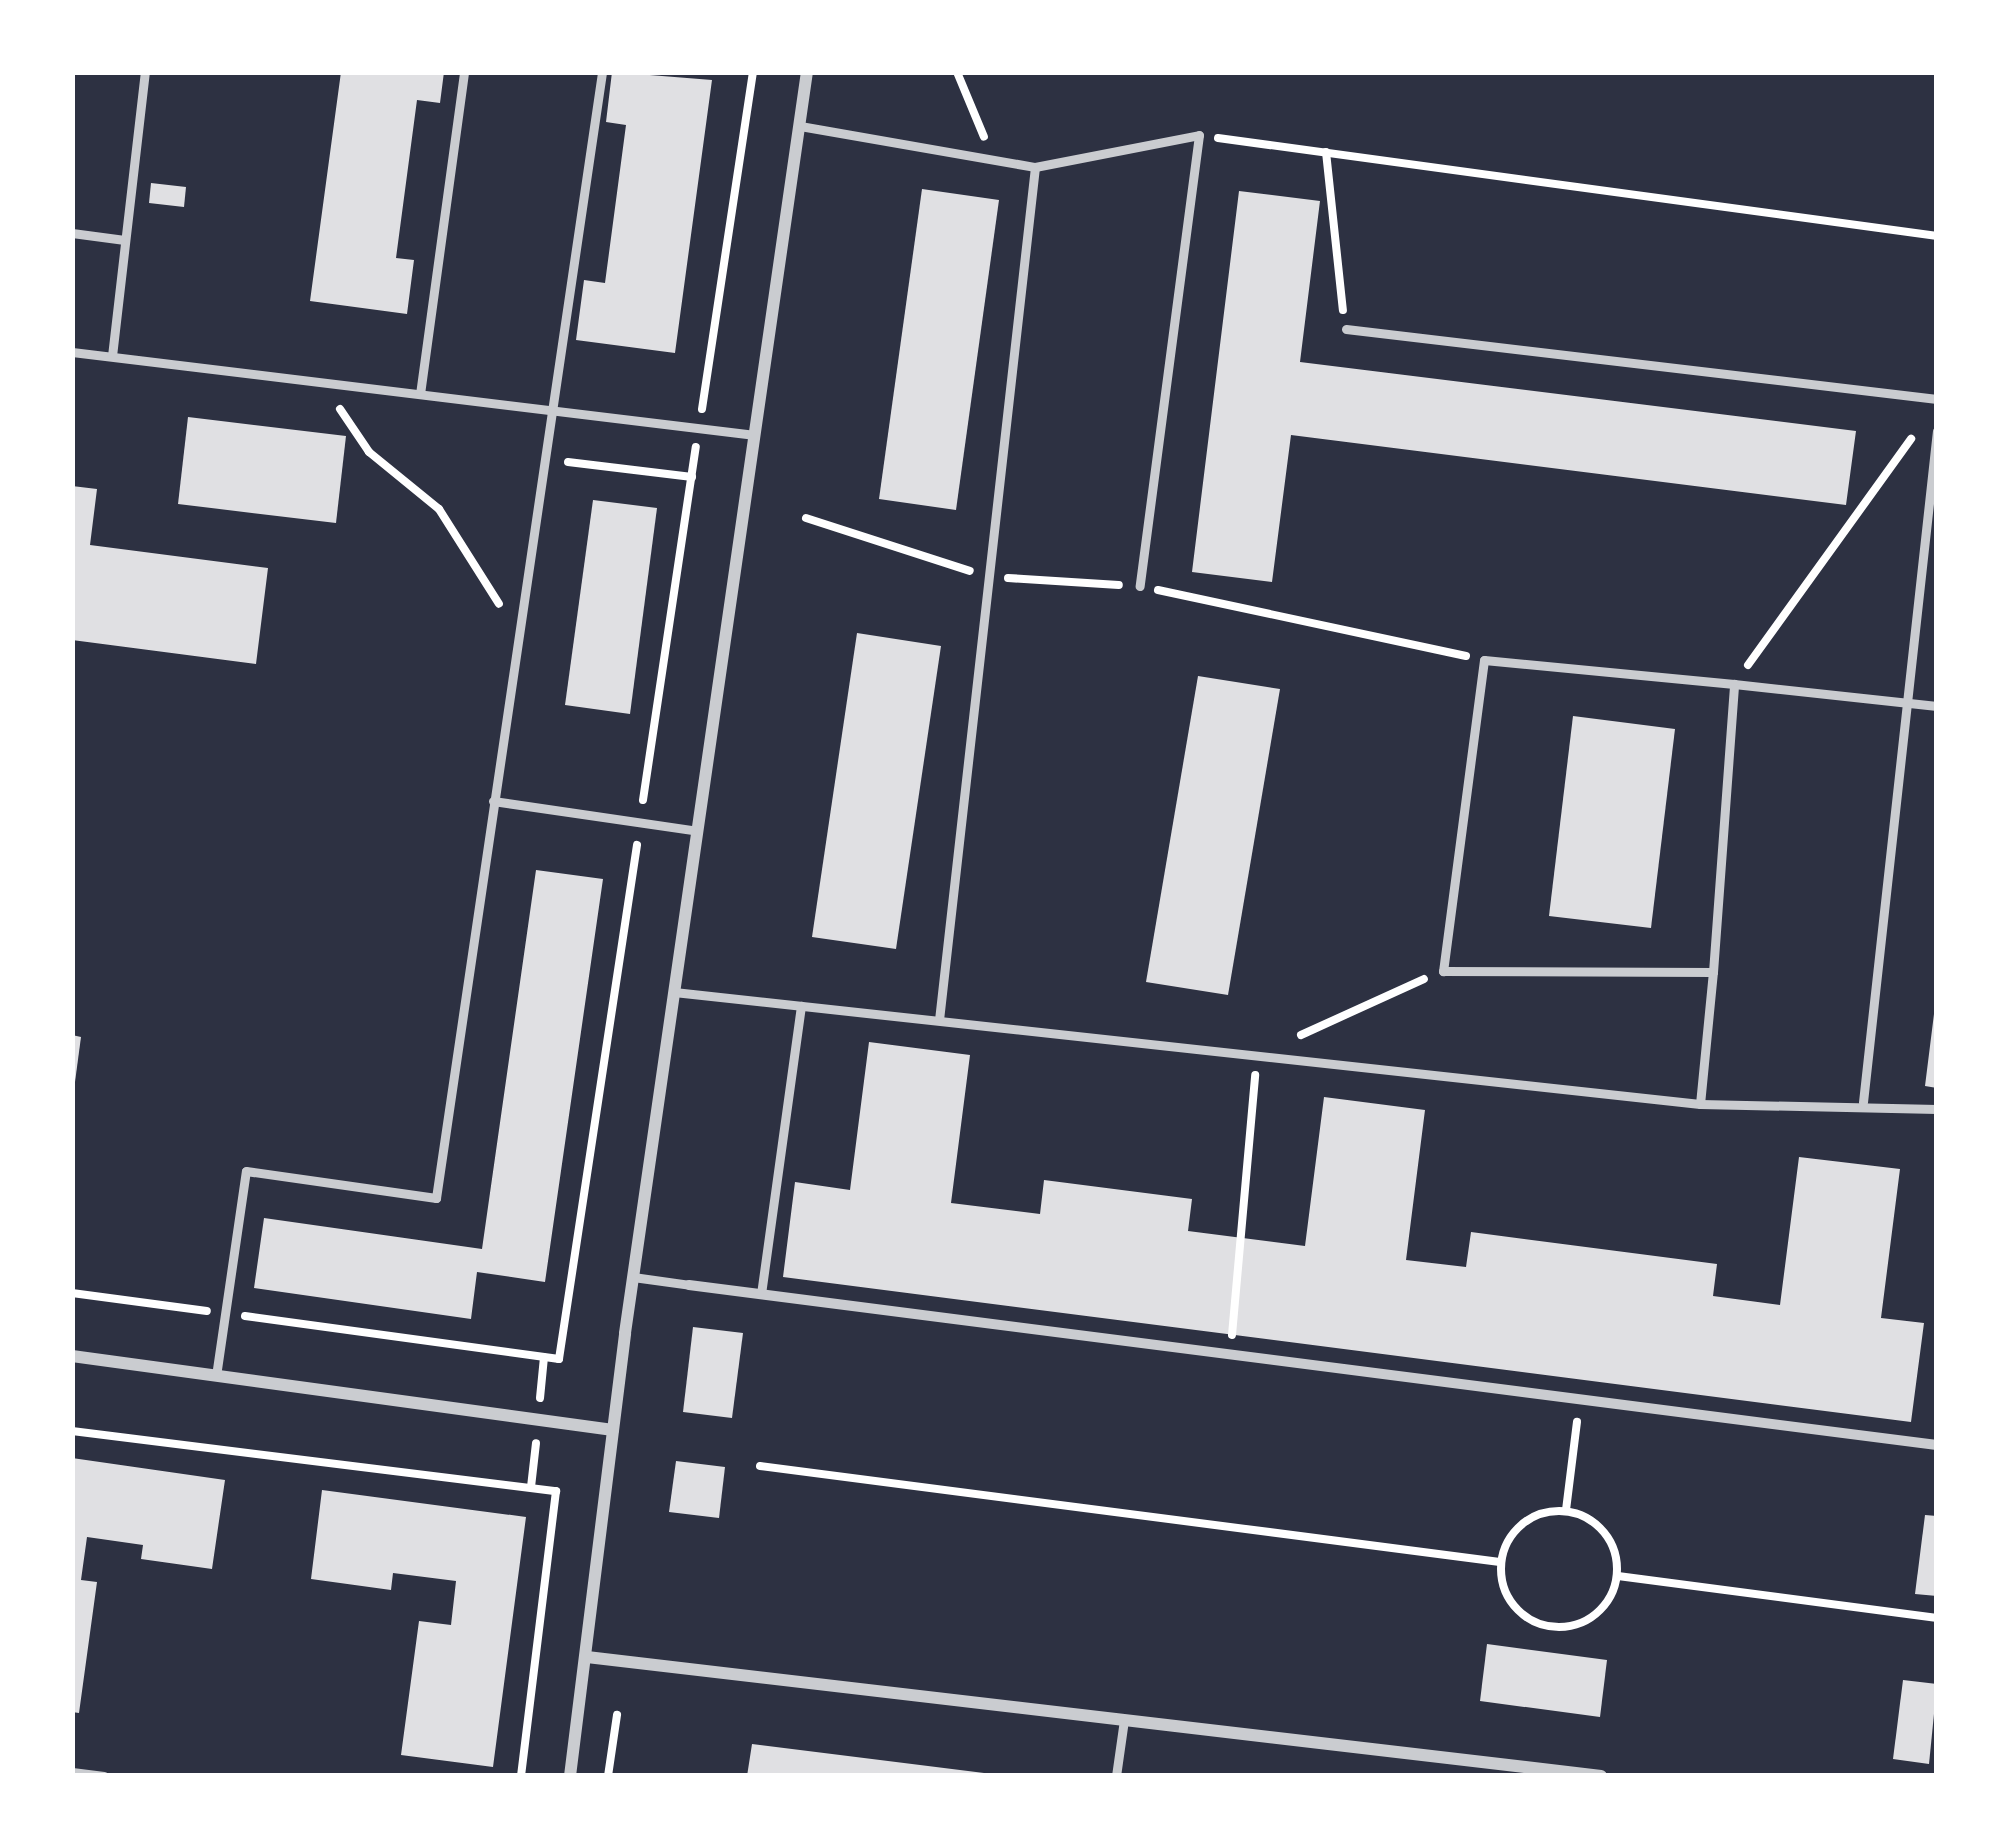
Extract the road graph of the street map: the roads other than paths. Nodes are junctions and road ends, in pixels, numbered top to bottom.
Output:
1 (145, 72) edge
2 (464, 72) edge
3 (602, 72) edge
4 (807, 72) edge
5 (800, 126) junction
6 (1035, 167) junction
7 (72, 233) edge
8 (125, 240) junction
9 (1346, 329) road end
10 (72, 352) edge
11 (112, 356) junction
12 (420, 394) junction
13 (1937, 399) edge
14 (549, 409) junction
15 (1937, 430) edge
16 (755, 435) junction
17 (1140, 586) dead end
18 (1734, 684) junction
19 (1908, 702) junction
20 (1937, 706) edge
21 (493, 801) junction
22 (698, 831) junction
23 (1713, 973) junction
24 (674, 992) junction
25 (801, 1006) junction
26 (939, 1021) junction
27 (1862, 1102) junction
28 (1700, 1104) junction
29 (1937, 1109) edge
30 (633, 1277) junction
31 (689, 1285) dead end
32 (765, 1294) junction
33 (72, 1356) edge
34 (215, 1376) junction
35 (613, 1430) junction
36 (1937, 1445) edge
37 (587, 1657) junction
38 (1124, 1720) junction
39 (1479, 1769) edge
40 (72, 1772) edge
41 (104, 1776) edge
42 (570, 1776) edge
43 (1117, 1776) edge
44 (1601, 1776) edge

1 - 8 lane
2 - 12 lane
3 - 14 lane
4 - 5 street
5 - 6 lane
5 - 16 street
6 - 17 lane
6 - 26 lane
7 - 8 lane
8 - 11 lane
9 - 13 lane
10 - 11 lane
11 - 12 lane
12 - 14 lane
14 - 16 lane
14 - 21 lane
15 - 19 lane
16 - 22 street
18 - 19 lane
18 - 23 lane
18 - 23 lane
19 - 20 lane
19 - 27 lane
21 - 22 lane
21 - 34 lane
22 - 24 street
23 - 28 lane
24 - 25 lane
24 - 30 street
25 - 26 lane
25 - 32 lane
26 - 28 lane
27 - 28 lane
27 - 29 lane
30 - 32 lane
30 - 35 street
31 - 32 street
32 - 36 street
33 - 34 street
34 - 35 street
35 - 37 street
37 - 38 street
37 - 42 street
38 - 39 street
38 - 43 lane
39 - 44 street
40 - 41 lane

